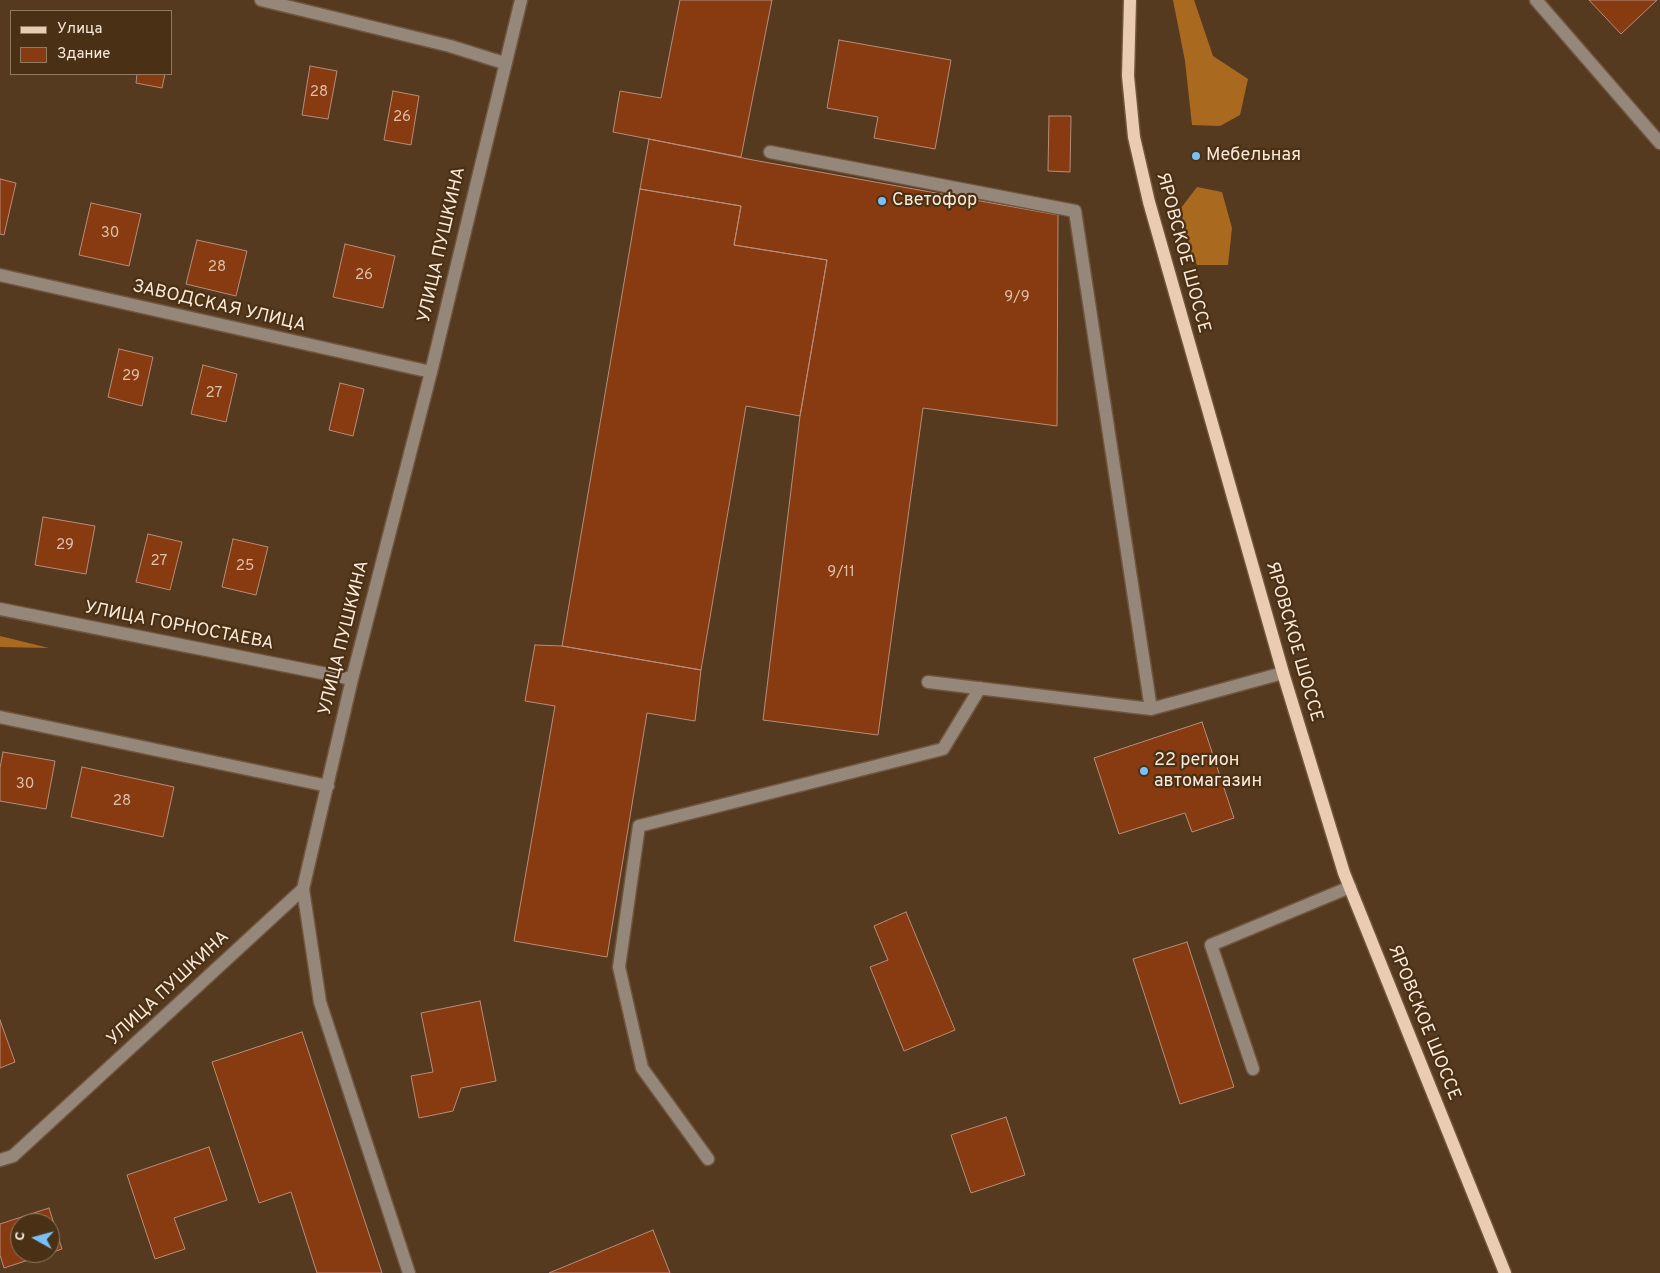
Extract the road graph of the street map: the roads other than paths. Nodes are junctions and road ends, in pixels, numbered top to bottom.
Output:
1 (260, 0) edge
2 (521, 0) edge
3 (1130, 0) edge
4 (1536, 0) edge
5 (504, 63) junction
6 (1660, 143) edge
7 (770, 152) dead end
8 (0, 275) edge
9 (430, 372) junction
10 (0, 608) edge
11 (1283, 673) junction
12 (352, 679) junction
13 (928, 682) dead end
14 (980, 688) junction
15 (1151, 709) junction
16 (0, 717) edge
17 (328, 786) junction
18 (1350, 887) junction
19 (303, 889) junction
20 (1254, 1069) dead end
21 (708, 1159) dead end
22 (0, 1160) edge
23 (409, 1273) edge
24 (1505, 1273) edge

1 - 5 street
2 - 5 street, УЛИЦА ПУШКИНА
3 - 11 main road, ЯРОВСКОЕ ШОССЕ
4 - 6 street
5 - 9 street, УЛИЦА ПУШКИНА
7 - 15 street
8 - 9 street, ЗАВОДСКАЯ УЛИЦА
9 - 12 street, УЛИЦА ПУШКИНА
10 - 12 street, УЛИЦА ГОРНОСТАЕВА
11 - 15 street
11 - 18 main road, ЯРОВСКОЕ ШОССЕ
12 - 17 street, УЛИЦА ПУШКИНА
13 - 14 street
14 - 15 street
14 - 21 street
16 - 17 street
17 - 19 street, УЛИЦА ПУШКИНА
18 - 20 street
18 - 24 main road, ЯРОВСКОЕ ШОССЕ
19 - 22 street, УЛИЦА ПУШКИНА
19 - 23 street

